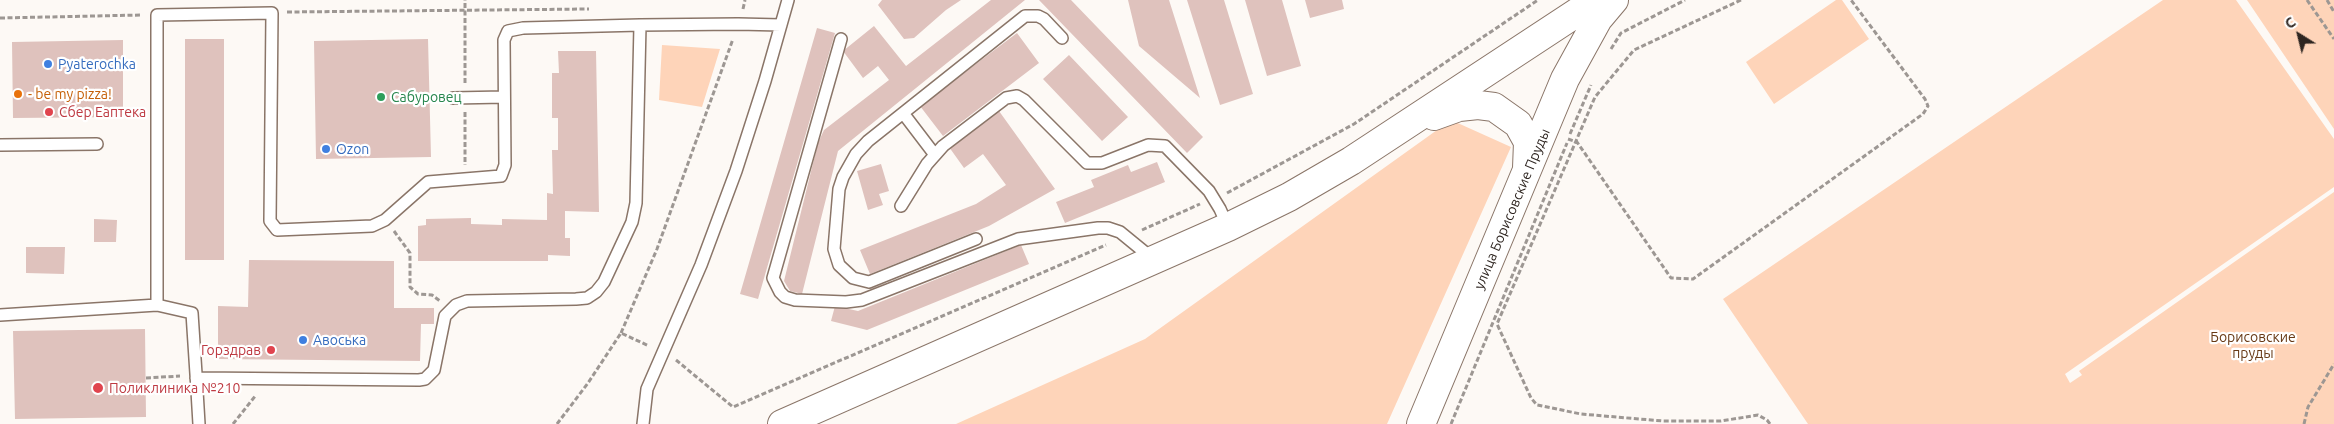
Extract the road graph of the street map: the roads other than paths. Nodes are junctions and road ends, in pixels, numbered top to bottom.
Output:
1 (788, 0) edge
2 (1596, 0) edge
3 (1614, 0) edge
4 (640, 25) junction
5 (781, 25) junction
6 (1062, 38) dead end
7 (842, 39) dead end
8 (504, 97) junction
9 (453, 98) dead end
10 (903, 113) junction
11 (1402, 128) junction
12 (97, 144) dead end
13 (0, 145) edge
14 (935, 155) junction
15 (1527, 174) junction
16 (902, 206) dead end
17 (1228, 227) junction
18 (976, 239) dead end
19 (1154, 260) junction
20 (156, 305) junction
21 (0, 315) edge
22 (196, 376) junction
23 (199, 424) edge
24 (643, 424) edge
25 (782, 424) edge
26 (1421, 424) edge

1 - 5 lane
2 - 11 main road
3 - 15 main road, улица Борисовские Пруды
4 - 5 lane
4 - 8 lane
4 - 22 lane
5 - 24 lane
6 - 10 lane
7 - 19 lane
8 - 9 lane
8 - 20 lane
10 - 14 lane
10 - 18 lane
11 - 15 main road
11 - 17 main road
12 - 13 lane
14 - 16 lane
14 - 17 lane
15 - 26 main road, улица Борисовские Пруды
17 - 19 main road
19 - 25 main road
20 - 21 lane
20 - 22 lane
22 - 23 lane

